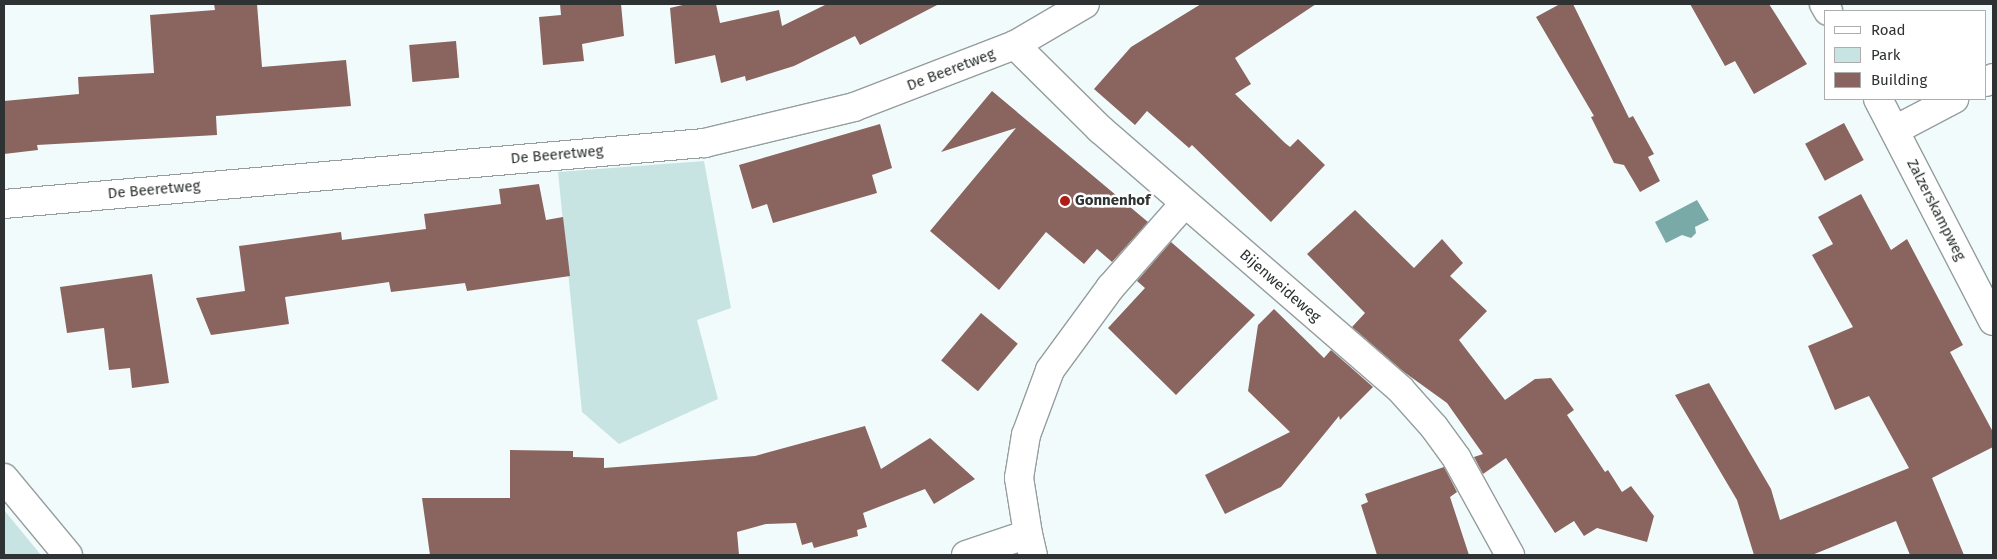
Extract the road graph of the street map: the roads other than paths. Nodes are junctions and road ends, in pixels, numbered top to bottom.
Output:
1 (1085, 4) edge
2 (1015, 45) junction
3 (1879, 100) edge
4 (1952, 100) edge
5 (1895, 130) junction
6 (1185, 203) junction
7 (4, 204) edge
8 (1993, 321) edge
9 (4, 478) edge
10 (1031, 544) edge
11 (68, 555) edge
12 (966, 555) edge
13 (1510, 555) edge

1 - 2 street, De Beeretweg
2 - 6 street, Bijenweideweg
2 - 7 street, De Beeretweg
3 - 5 street, Zalzerskampweg
4 - 5 street
5 - 8 street, Zalzerskampweg
6 - 10 street
6 - 13 street, Bijenweideweg
9 - 11 street
10 - 12 street

